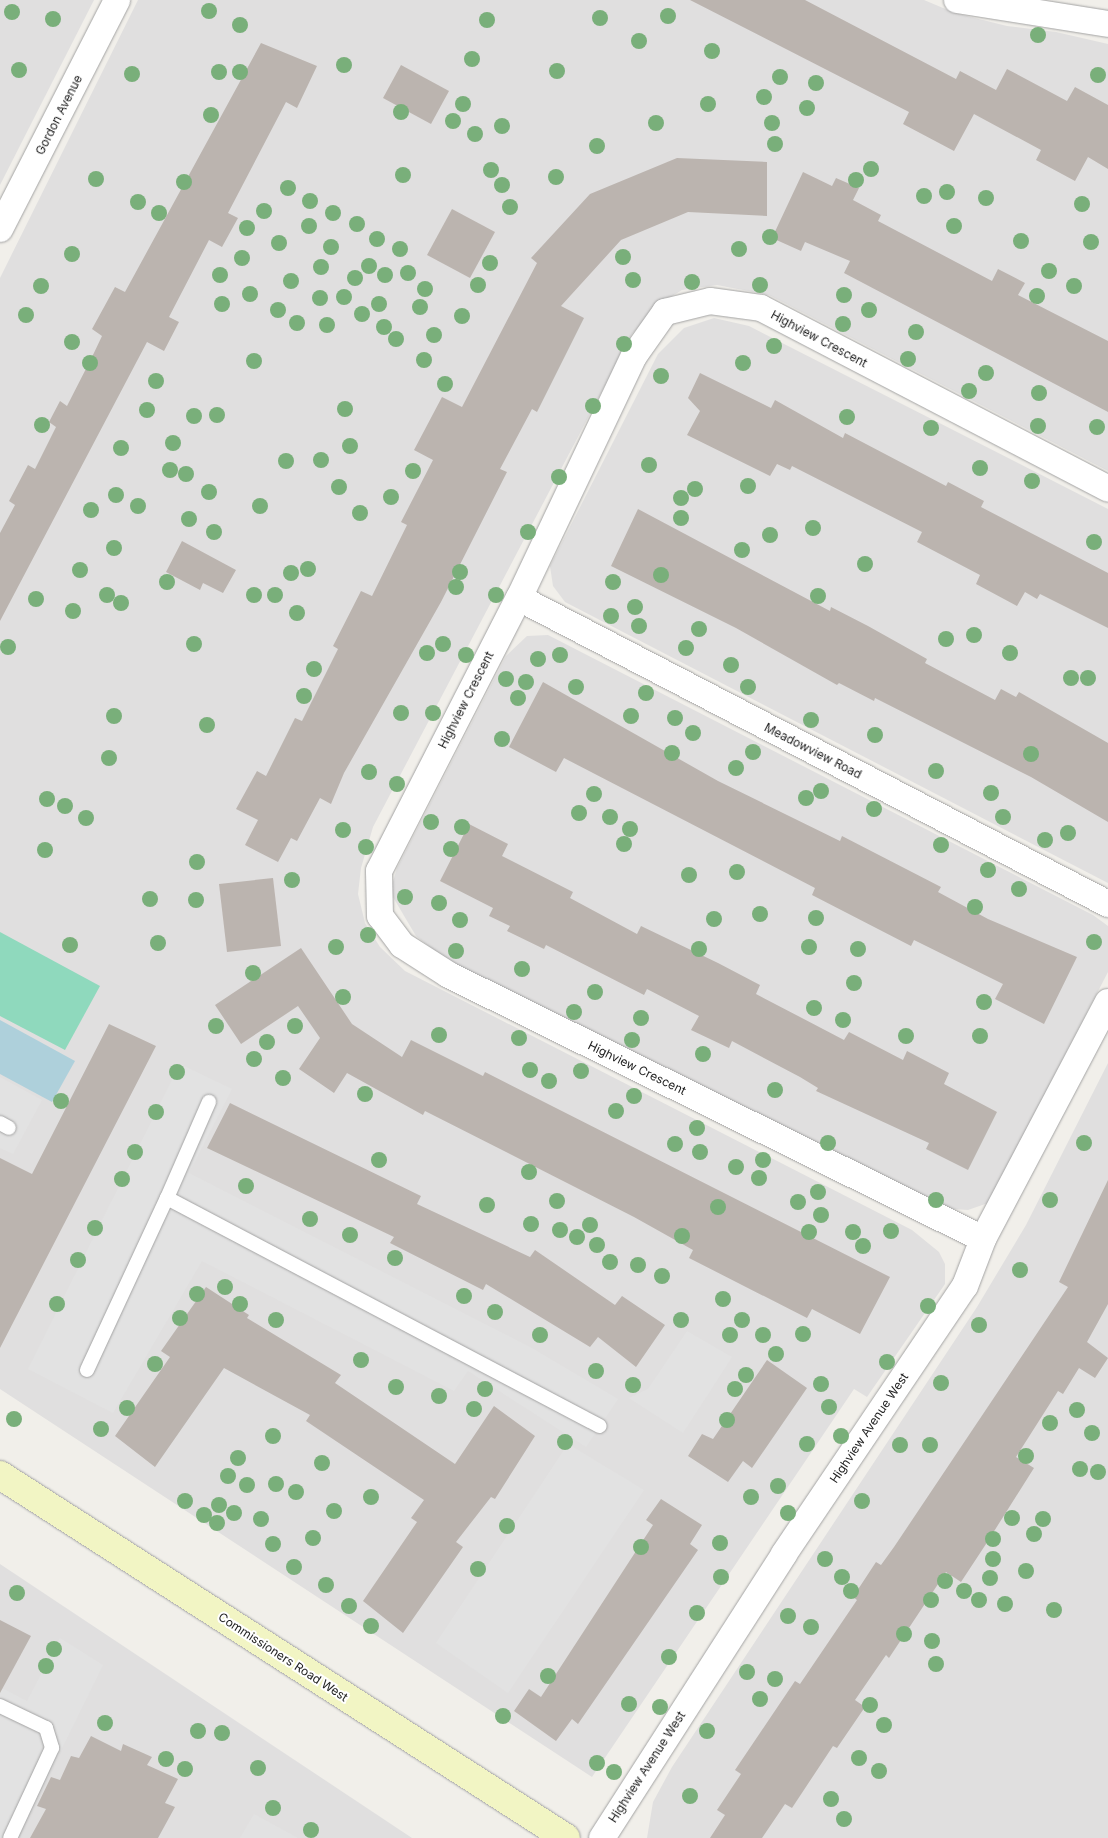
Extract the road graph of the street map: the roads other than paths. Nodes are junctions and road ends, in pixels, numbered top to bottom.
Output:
1 (117, 0) edge
2 (957, 0) edge
3 (1108, 24) edge
4 (0, 229) edge
5 (1108, 489) edge
6 (519, 598) junction
7 (1108, 904) edge
8 (1108, 1002) edge
9 (209, 1102) dead end
10 (168, 1198) junction
11 (983, 1239) junction
12 (87, 1370) dead end
13 (600, 1426) dead end
14 (0, 1475) edge
15 (0, 1706) edge
16 (10, 1838) edge
17 (566, 1838) edge
18 (602, 1838) edge

1 - 4 street, Gordon Avenue
2 - 3 street
5 - 6 street, Highview Crescent
6 - 7 street, Meadowview Road
6 - 11 street, Highview Crescent
8 - 11 street, Highview Avenue West
9 - 10 lane
10 - 12 lane
10 - 13 lane
11 - 18 street, Highview Avenue West
14 - 17 main road, Commissioners Road West
15 - 16 lane

